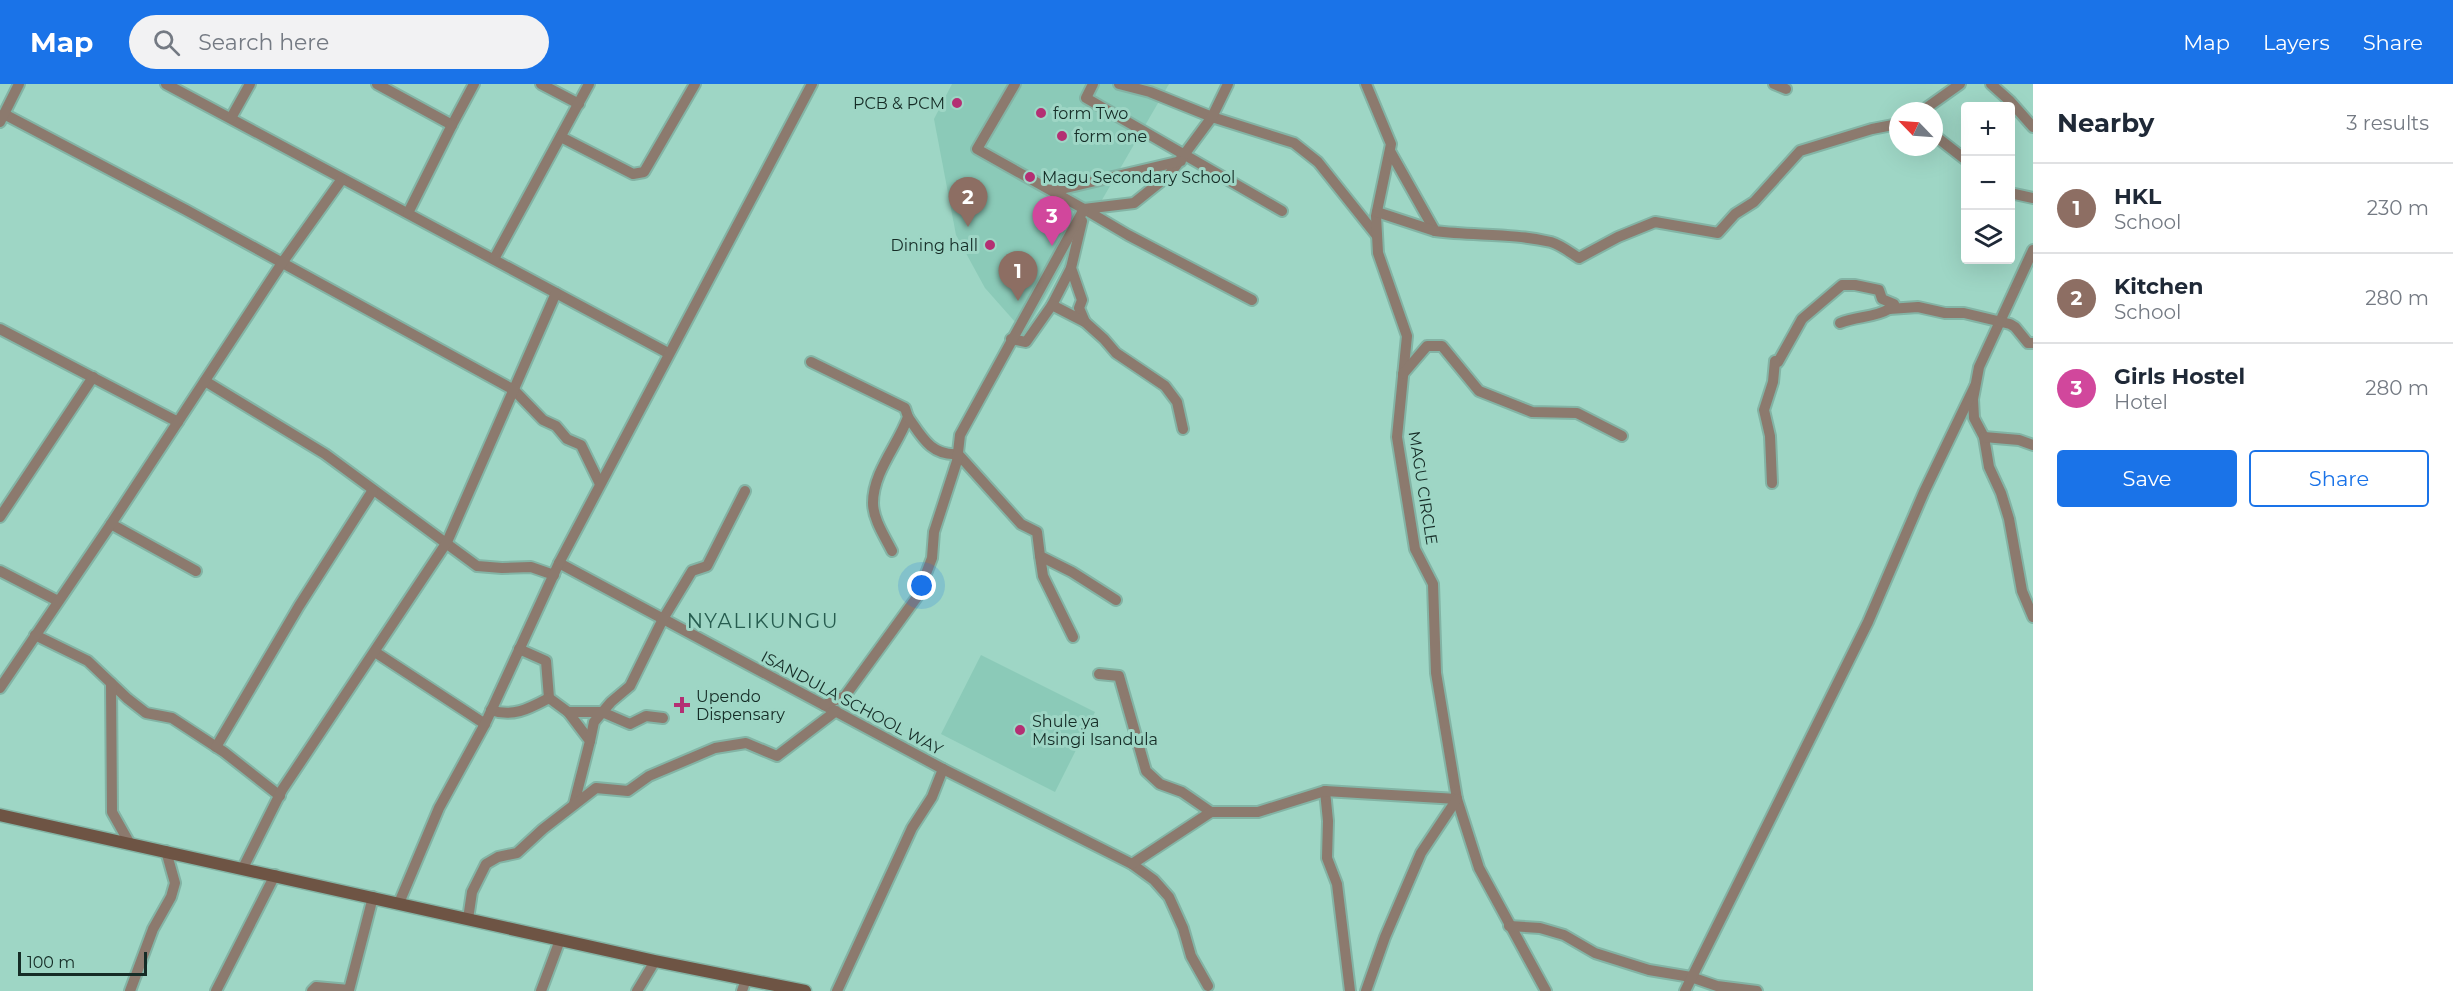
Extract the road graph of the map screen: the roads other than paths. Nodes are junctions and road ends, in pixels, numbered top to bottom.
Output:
1 (19, 84) edge
2 (166, 84) edge
3 (250, 84) edge
4 (377, 84) edge
5 (474, 84) edge
6 (541, 84) edge
7 (589, 84) edge
8 (695, 84) edge
9 (812, 84) edge
10 (1015, 84) edge
11 (1093, 84) edge
12 (1119, 84) edge
13 (1228, 84) edge
14 (1366, 84) edge
15 (1774, 84) edge
16 (1960, 84) edge
17 (1991, 84) edge
18 (1786, 89) dead end
19 (1935, 102) edge
20 (579, 104) junction
21 (1212, 117) junction
22 (2, 118) edge
23 (231, 118) junction
24 (452, 125) junction
25 (1889, 126) edge
26 (2033, 127) edge
27 (561, 137) junction
28 (1943, 142) edge
29 (1390, 151) junction
30 (1961, 157) edge
31 (1183, 158) junction
32 (342, 179) junction
33 (1053, 191) junction
34 (2015, 194) edge
35 (2033, 198) edge
36 (1084, 209) junction
37 (1281, 211) dead end
38 (1377, 212) junction
39 (408, 213) junction
40 (1435, 231) junction
41 (1377, 236) junction
42 (2033, 250) edge
43 (494, 259) junction
44 (282, 263) junction
45 (1071, 268) junction
46 (556, 293) junction
47 (1252, 300) dead end
48 (1052, 305) junction
49 (1889, 309) junction
50 (1085, 322) junction
51 (1999, 322) junction
52 (1840, 323) dead end
53 (0, 329) edge
54 (1011, 339) junction
55 (2033, 343) edge
56 (668, 353) junction
57 (811, 362) dead end
58 (1403, 374) junction
59 (93, 377) junction
60 (205, 381) junction
61 (1975, 386) junction
62 (514, 390) junction
63 (908, 417) junction
64 (178, 422) junction
65 (1183, 429) dead end
66 (1622, 436) dead end
67 (1983, 437) junction
68 (2033, 445) edge
69 (958, 454) junction
70 (1772, 483) dead end
71 (600, 484) junction
72 (373, 490) junction
73 (745, 491) dead end
74 (0, 517) edge
75 (111, 524) junction
76 (447, 542) junction
77 (892, 551) dead end
78 (1040, 556) junction
79 (559, 563) junction
80 (0, 571) edge
81 (196, 571) dead end
82 (554, 575) junction
83 (58, 600) junction
84 (1116, 600) dead end
85 (2033, 617) edge
86 (663, 619) junction
87 (35, 635) junction
88 (1073, 637) dead end
89 (519, 649) junction
90 (375, 652) junction
91 (1099, 674) dead end
92 (111, 683) junction
93 (1, 685) edge
94 (549, 698) junction
95 (824, 705) junction
96 (491, 710) junction
97 (836, 711) junction
98 (568, 712) junction
99 (602, 712) junction
100 (663, 718) dead end
101 (485, 724) junction
102 (590, 741) junction
103 (216, 747) junction
104 (943, 769) junction
105 (1325, 791) junction
106 (280, 796) junction
107 (1457, 799) junction
108 (573, 804) junction
109 (1211, 812) junction
110 (0, 815) edge
111 (130, 844) junction
112 (166, 851) junction
113 (1132, 864) junction
114 (243, 868) junction
115 (274, 875) junction
116 (373, 897) junction
117 (399, 903) junction
118 (468, 919) junction
119 (1509, 926) junction
120 (560, 940) junction
121 (655, 961) junction
122 (1691, 977) junction
123 (744, 985) edge
124 (1208, 986) dead end
125 (130, 991) edge
126 (216, 991) edge
127 (312, 991) edge
128 (541, 991) edge
129 (637, 991) edge
130 (805, 991) edge
131 (837, 991) edge
132 (1350, 991) edge
133 (1366, 991) edge
134 (1546, 991) edge
135 (1684, 991) edge
136 (1757, 991) edge

1 - 22 street
2 - 23 street
3 - 23 street
4 - 24 street
5 - 24 street
6 - 20 street
7 - 20 street
8 - 27 street
9 - 56 street
10 - 33 street
11 - 31 street
12 - 21 street
13 - 21 street
14 - 29 street, MAGU CIRCLE
15 - 18 street
16 - 19 street
17 - 26 street
20 - 27 street
21 - 31 street
21 - 41 street
22 - 44 street
23 - 32 street
24 - 39 street
25 - 40 street
27 - 43 street
28 - 30 street
29 - 38 street, MAGU CIRCLE
29 - 40 street
31 - 33 street
31 - 36 street
31 - 37 street
32 - 39 street
32 - 44 street
33 - 36 street
34 - 35 street
36 - 45 street
36 - 47 street
36 - 54 street
38 - 40 street
38 - 41 street, MAGU CIRCLE
39 - 43 street
41 - 58 street, MAGU CIRCLE
42 - 51 street
43 - 46 street
44 - 60 street
44 - 62 street
45 - 48 street
45 - 50 street
46 - 56 street
46 - 62 street
48 - 50 street
48 - 54 street
49 - 51 street
49 - 52 street
49 - 70 street
50 - 65 street
51 - 55 street
51 - 61 street
53 - 59 street
54 - 69 street
56 - 71 street
57 - 63 street
58 - 66 street
58 - 107 street, MAGU CIRCLE
59 - 64 street
59 - 74 street
60 - 64 street
60 - 72 street
61 - 67 street
61 - 122 street
62 - 71 street
62 - 76 street
63 - 69 street
63 - 77 street
64 - 75 street
67 - 68 street
67 - 85 street
69 - 78 street
69 - 95 street
71 - 79 street
72 - 76 street
72 - 103 street
73 - 86 street
75 - 81 street
75 - 83 street
76 - 82 street
76 - 90 street
78 - 84 street
78 - 88 street
79 - 82 street
79 - 86 street, ISANDULA SCHOOL WAY
80 - 83 street
82 - 89 street
83 - 87 street
86 - 95 street, ISANDULA SCHOOL WAY
86 - 99 street
87 - 92 street
87 - 93 street
89 - 94 street
89 - 96 street
90 - 101 street
90 - 106 street
91 - 109 street
92 - 103 street
92 - 111 street
94 - 96 street
94 - 98 street
95 - 97 street, ISANDULA SCHOOL WAY
96 - 101 street
97 - 104 street, ISANDULA SCHOOL WAY
97 - 108 street
98 - 99 street
98 - 102 street
99 - 100 street
99 - 102 street
101 - 117 street
102 - 108 street
103 - 106 street
104 - 113 street, ISANDULA SCHOOL WAY
104 - 131 street
105 - 107 street
105 - 109 street
105 - 132 street
106 - 114 street
107 - 119 street, MAGU CIRCLE
107 - 133 street
108 - 118 street
109 - 113 street
110 - 111 main road
111 - 112 main road
112 - 114 main road
112 - 125 street
113 - 124 street, ISANDULA SCHOOL WAY
114 - 115 main road
115 - 116 main road
115 - 126 street
116 - 117 main road
116 - 127 street
117 - 118 main road
118 - 120 main road
119 - 122 street
119 - 134 street, MAGU CIRCLE
120 - 121 main road
120 - 128 street
121 - 123 main road
121 - 129 street
122 - 135 street
122 - 136 street
123 - 130 main road

